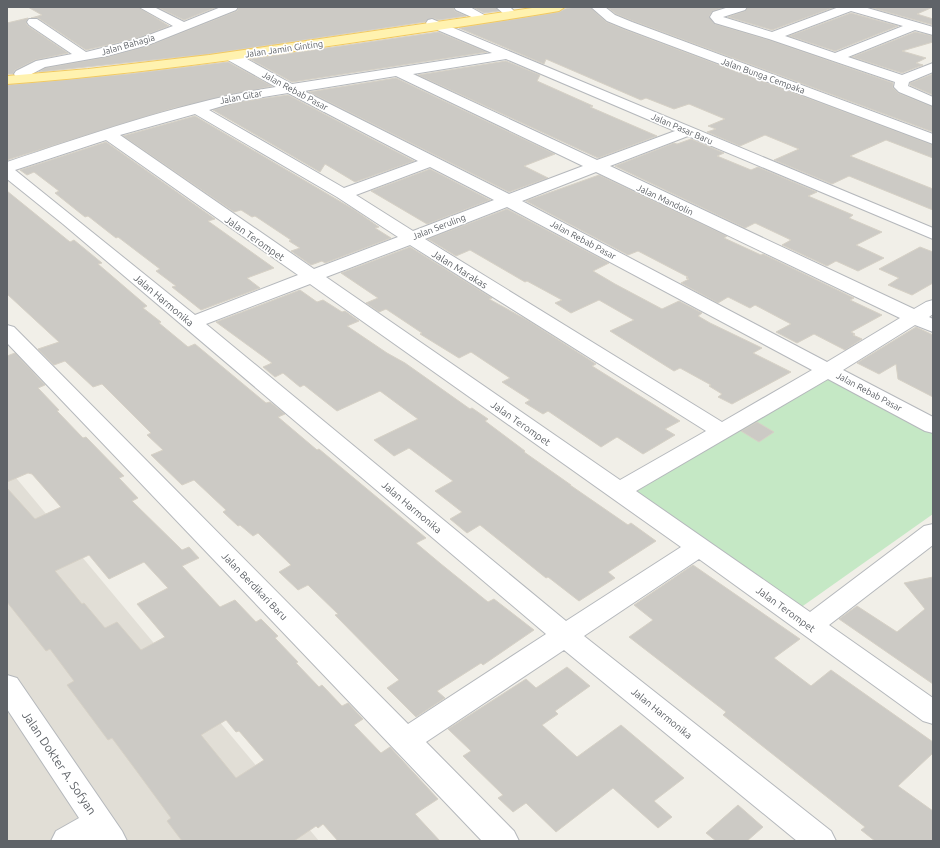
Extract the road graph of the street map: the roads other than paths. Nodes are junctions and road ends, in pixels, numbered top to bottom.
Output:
1 (145, 7) edge
2 (232, 7) edge
3 (460, 7) edge
4 (538, 7) edge
5 (559, 7) edge
6 (597, 7) edge
7 (741, 7) edge
8 (850, 7) edge
9 (506, 9) edge
10 (480, 16) junction
11 (33, 22) dead end
12 (435, 25) junction
13 (182, 26) junction
14 (914, 26) junction
15 (933, 31) edge
16 (773, 36) junction
17 (506, 55) junction
18 (83, 56) junction
19 (231, 56) junction
20 (836, 57) junction
21 (933, 67) edge
22 (398, 72) junction
23 (21, 74) junction
24 (7, 75) edge
25 (7, 80) edge
26 (902, 80) junction
27 (288, 88) junction
28 (854, 95) dead end
29 (933, 102) edge
30 (835, 103) junction
31 (196, 108) junction
32 (687, 131) junction
33 (108, 134) junction
34 (933, 140) edge
35 (432, 161) junction
36 (7, 167) edge
37 (596, 167) junction
38 (7, 171) edge
39 (343, 194) junction
40 (509, 201) junction
41 (933, 234) edge
42 (411, 238) junction
43 (311, 277) junction
44 (933, 306) edge
45 (914, 317) junction
46 (192, 323) junction
47 (933, 326) edge
48 (7, 331) edge
49 (828, 370) junction
50 (933, 426) edge
51 (722, 432) junction
52 (619, 491) junction
53 (929, 540) edge
54 (700, 547) junction
55 (810, 626) junction
56 (566, 636) junction
57 (7, 686) edge
58 (933, 714) edge
59 (405, 741) junction
60 (105, 832) edge
61 (67, 841) edge
62 (503, 841) edge
63 (820, 841) edge

1 - 13 street
2 - 13 street, Jalan Bahagia
3 - 10 street
4 - 9 main road, Jalan Jamin Ginting
5 - 12 main road, Jalan Jamin Ginting
6 - 30 street, Jalan Bunga Cempaka
7 - 16 street
8 - 14 street
8 - 16 street
9 - 10 main road, Jalan Jamin Ginting
10 - 12 main road, Jalan Jamin Ginting
11 - 18 street
12 - 17 street, Jalan Pasar Baru
12 - 19 main road, Jalan Jamin Ginting
12 - 23 main road, Jalan Jamin Ginting
13 - 18 street, Jalan Bahagia
14 - 15 street
14 - 20 street
16 - 20 street
17 - 22 street, Jalan Gitar
17 - 32 street, Jalan Pasar Baru
18 - 23 street, Jalan Bahagia
19 - 25 main road, Jalan Jamin Ginting
19 - 27 street, Jalan Rebab Pasar
20 - 26 street
21 - 26 street
22 - 27 street, Jalan Gitar
22 - 37 street, Jalan Mandolin
23 - 24 main road, Jalan Jamin Ginting
26 - 29 street
27 - 31 street, Jalan Gitar
27 - 35 street, Jalan Rebab Pasar
28 - 30 street
30 - 34 street, Jalan Bunga Cempaka
31 - 33 street, Jalan Gitar
31 - 39 street, Jalan Marakas
32 - 37 street, Jalan Seruling
32 - 41 street, Jalan Pasar Baru
33 - 36 street, Jalan Gitar
33 - 43 street, Jalan Terompet
35 - 39 street
35 - 40 street, Jalan Rebab Pasar
37 - 40 street, Jalan Seruling
37 - 45 street, Jalan Mandolin
38 - 46 street, Jalan Harmonika
39 - 42 street, Jalan Marakas
40 - 42 street, Jalan Seruling
40 - 49 street, Jalan Rebab Pasar
42 - 43 street, Jalan Seruling
42 - 51 street, Jalan Marakas
43 - 46 street, Jalan Seruling
43 - 52 street, Jalan Terompet
44 - 45 street
45 - 47 street, Jalan Mandolin
45 - 49 street
46 - 56 street, Jalan Harmonika
48 - 59 street, Jalan Berdikari Baru
49 - 50 street, Jalan Rebab Pasar
49 - 51 street
51 - 52 street
52 - 54 street, Jalan Terompet
53 - 55 street
54 - 55 street, Jalan Terompet
54 - 56 street
55 - 58 street, Jalan Terompet
56 - 59 street
56 - 63 street, Jalan Harmonika
57 - 60 street, Jalan Dokter A. Sofyan
59 - 62 street, Jalan Berdikari Baru
60 - 61 street

